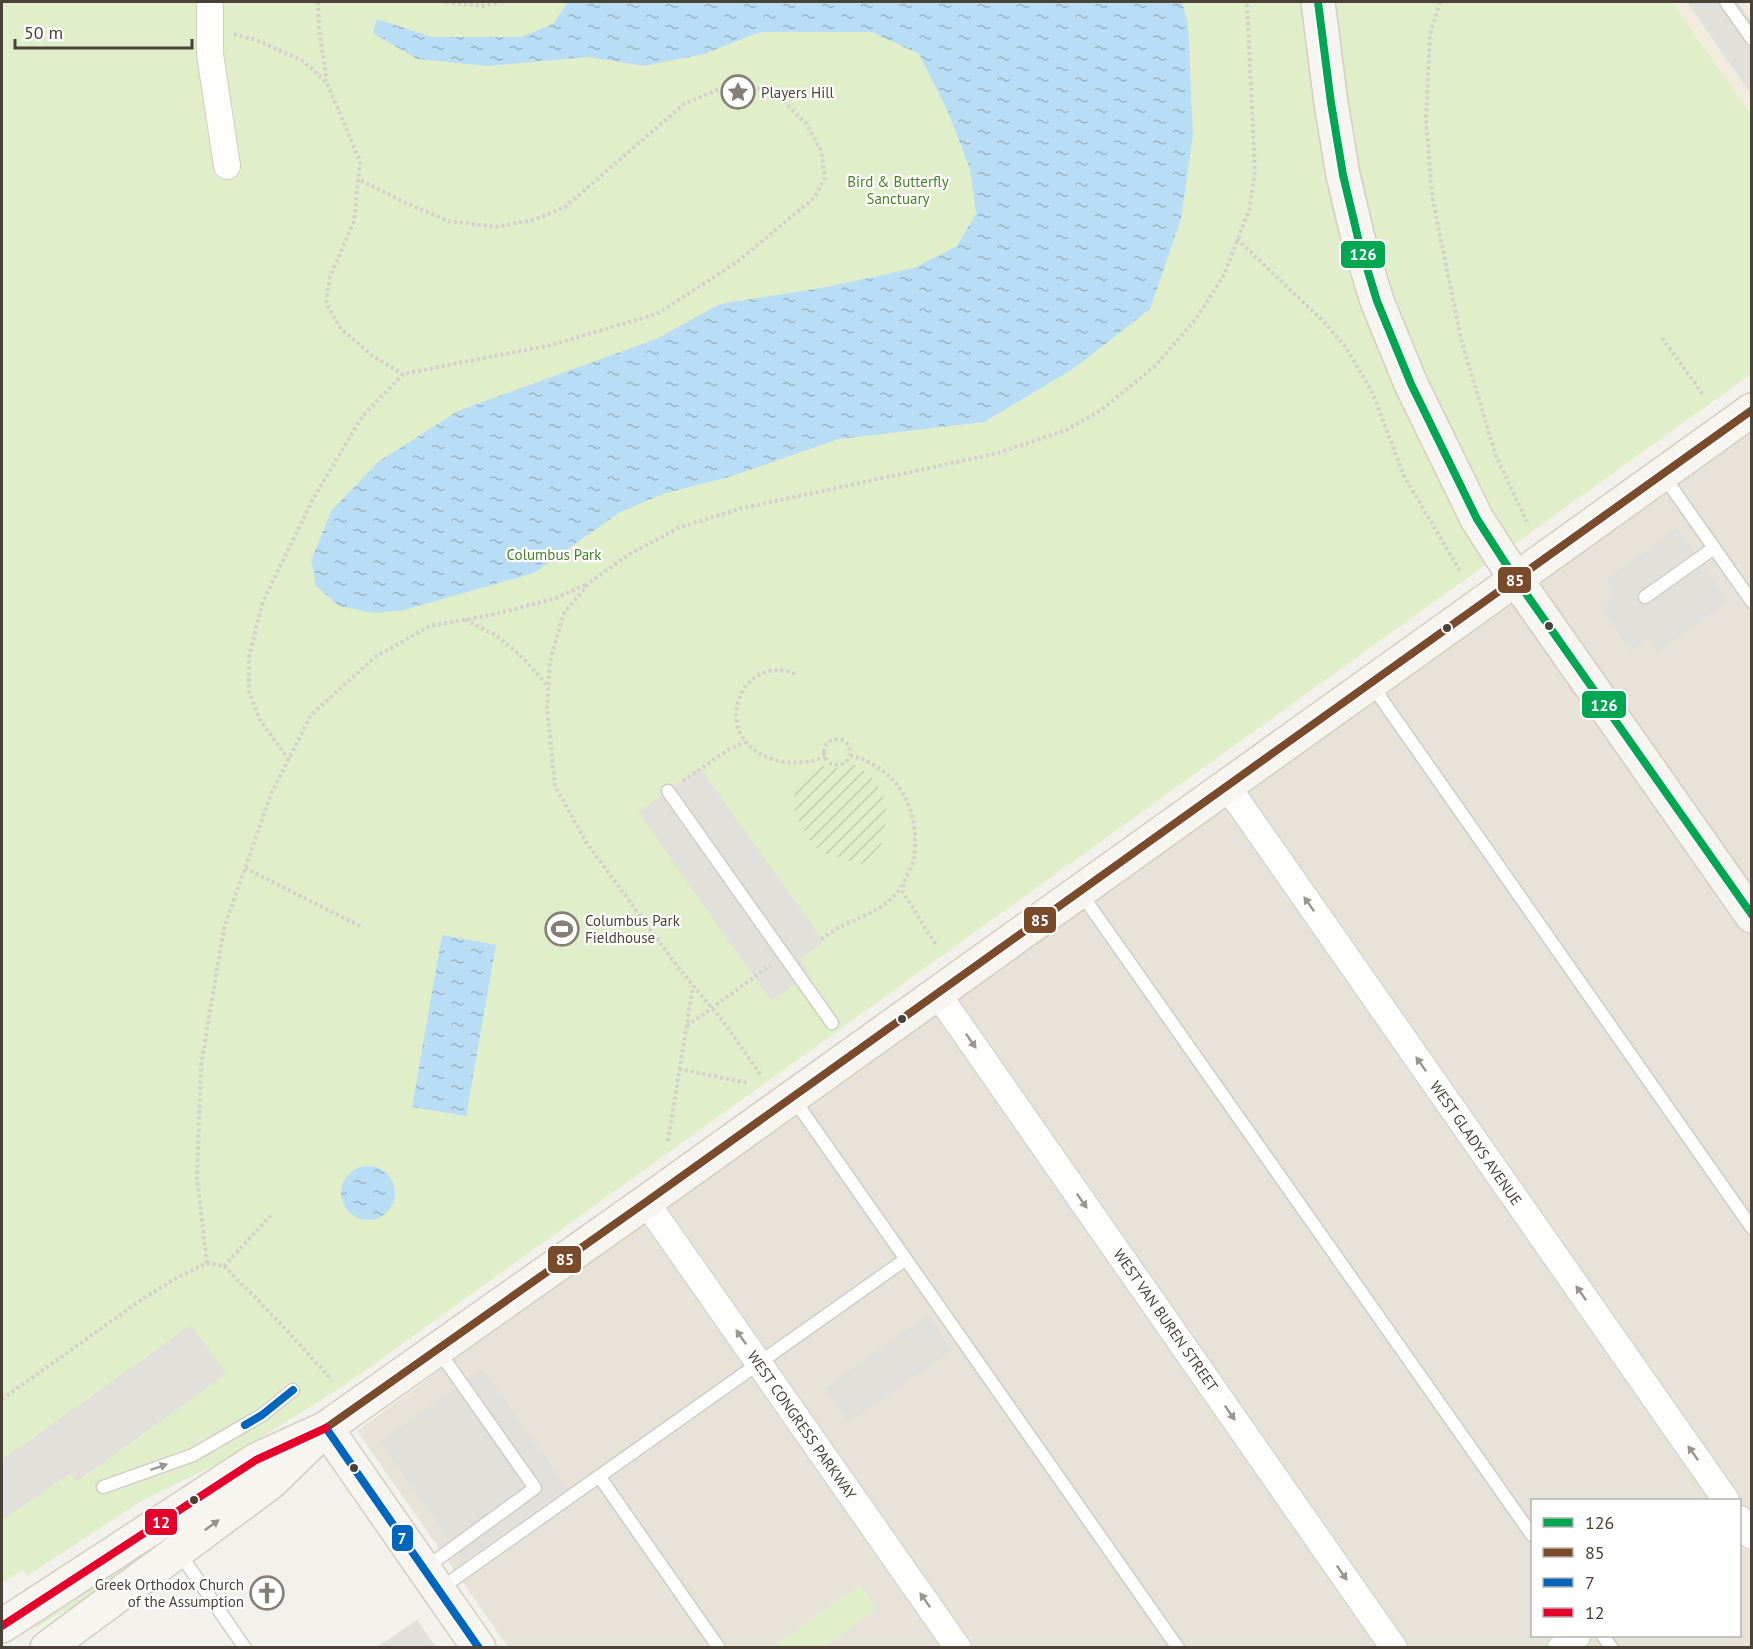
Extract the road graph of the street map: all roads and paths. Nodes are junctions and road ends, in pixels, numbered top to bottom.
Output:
1 (210, 2) edge
2 (318, 2) edge
3 (446, 2) edge
4 (498, 2) edge
5 (1247, 2) edge
6 (1318, 2) edge
7 (1440, 2) edge
8 (1726, 2) edge
9 (210, 27) junction
10 (1752, 39) edge
11 (327, 82) junction
12 (227, 166) dead end
13 (358, 179) junction
14 (1238, 239) junction
15 (1662, 338) dead end
16 (403, 374) junction
17 (1704, 396) dead end
18 (1752, 410) edge
19 (1662, 474) junction
20 (1527, 522) dead end
21 (1714, 548) junction
22 (1460, 571) dead end
23 (1515, 578) junction
24 (590, 582) junction
25 (1645, 597) dead end
26 (1752, 602) edge
27 (464, 620) junction
28 (795, 674) dead end
29 (1370, 683) junction
30 (549, 687) junction
31 (745, 742) junction
32 (850, 755) junction
33 (825, 756) junction
34 (289, 760) junction
35 (682, 782) dead end
36 (1227, 786) junction
37 (668, 791) dead end
38 (245, 868) junction
39 (902, 885) junction
40 (1080, 891) junction
41 (1752, 916) edge
42 (360, 926) dead end
43 (821, 939) dead end
44 (937, 947) dead end
45 (772, 965) dead end
46 (693, 986) junction
47 (938, 993) junction
48 (712, 1008) junction
49 (832, 1023) dead end
50 (686, 1026) junction
51 (680, 1069) junction
52 (760, 1074) dead end
53 (748, 1083) dead end
54 (793, 1097) junction
55 (668, 1141) dead end
56 (646, 1202) junction
57 (273, 1213) dead end
58 (1752, 1228) edge
59 (906, 1259) junction
60 (207, 1263) junction
61 (224, 1266) junction
62 (438, 1349) junction
63 (759, 1363) junction
64 (332, 1380) dead end
65 (293, 1390) dead end
66 (2, 1399) edge
67 (326, 1428) junction
68 (599, 1476) junction
69 (104, 1487) dead end
70 (1725, 1499) edge
71 (1741, 1520) edge
72 (1531, 1532) edge
73 (1752, 1536) edge
74 (177, 1550) junction
75 (432, 1579) junction
76 (2, 1626) edge
77 (1575, 1637) edge
78 (47, 1647) edge
79 (244, 1647) edge
80 (479, 1647) edge
81 (719, 1647) edge
82 (958, 1647) edge
83 (1178, 1647) edge
84 (1394, 1647) edge
85 (1561, 1647) edge

1 - 9 street
2 - 11 path
3 - 4 path
5 - 14 path
6 - 23 street
7 - 20 path
8 - 10 lane
9 - 11 path
9 - 12 street
11 - 13 path
13 - 16 path
13 - 16 path
14 - 22 path
14 - 24 path
15 - 17 path
16 - 34 path
18 - 19 street
19 - 21 lane
19 - 23 street
21 - 25 lane
21 - 26 lane
23 - 29 street
23 - 41 street
24 - 27 path
24 - 30 path
27 - 30 path
27 - 34 path
28 - 31 path
29 - 36 street
29 - 58 lane
30 - 46 path
31 - 33 path
31 - 35 path
32 - 33 path
32 - 33 path
32 - 39 path
34 - 38 path
36 - 40 street
70 -> 36 street, WEST GLADYS AVENUE
37 - 49 lane
38 - 42 path
38 - 60 path
39 - 43 path
39 - 44 path
40 - 47 street
40 - 72 lane
45 - 48 path
46 - 48 path
46 - 50 path
47 - 54 street
47 -> 84 street, WEST VAN BUREN STREET
48 - 50 path
48 - 52 path
50 - 51 path
51 - 53 path
51 - 55 path
54 - 56 street
54 - 59 lane
56 - 62 street
63 -> 56 street, WEST CONGRESS PARKWAY
57 - 61 path
59 - 63 lane
59 - 83 lane
60 - 61 path
60 - 66 path
61 - 64 path
62 - 67 street
62 - 75 lane
63 - 68 lane
82 -> 63 street, WEST CONGRESS PARKWAY
69 -> 65 lane
74 -> 67 street
67 - 75 street
67 - 76 street
68 - 75 lane
68 - 81 lane
71 - 73 street
74 - 78 street
74 - 79 lane
75 - 80 street
77 - 85 street

